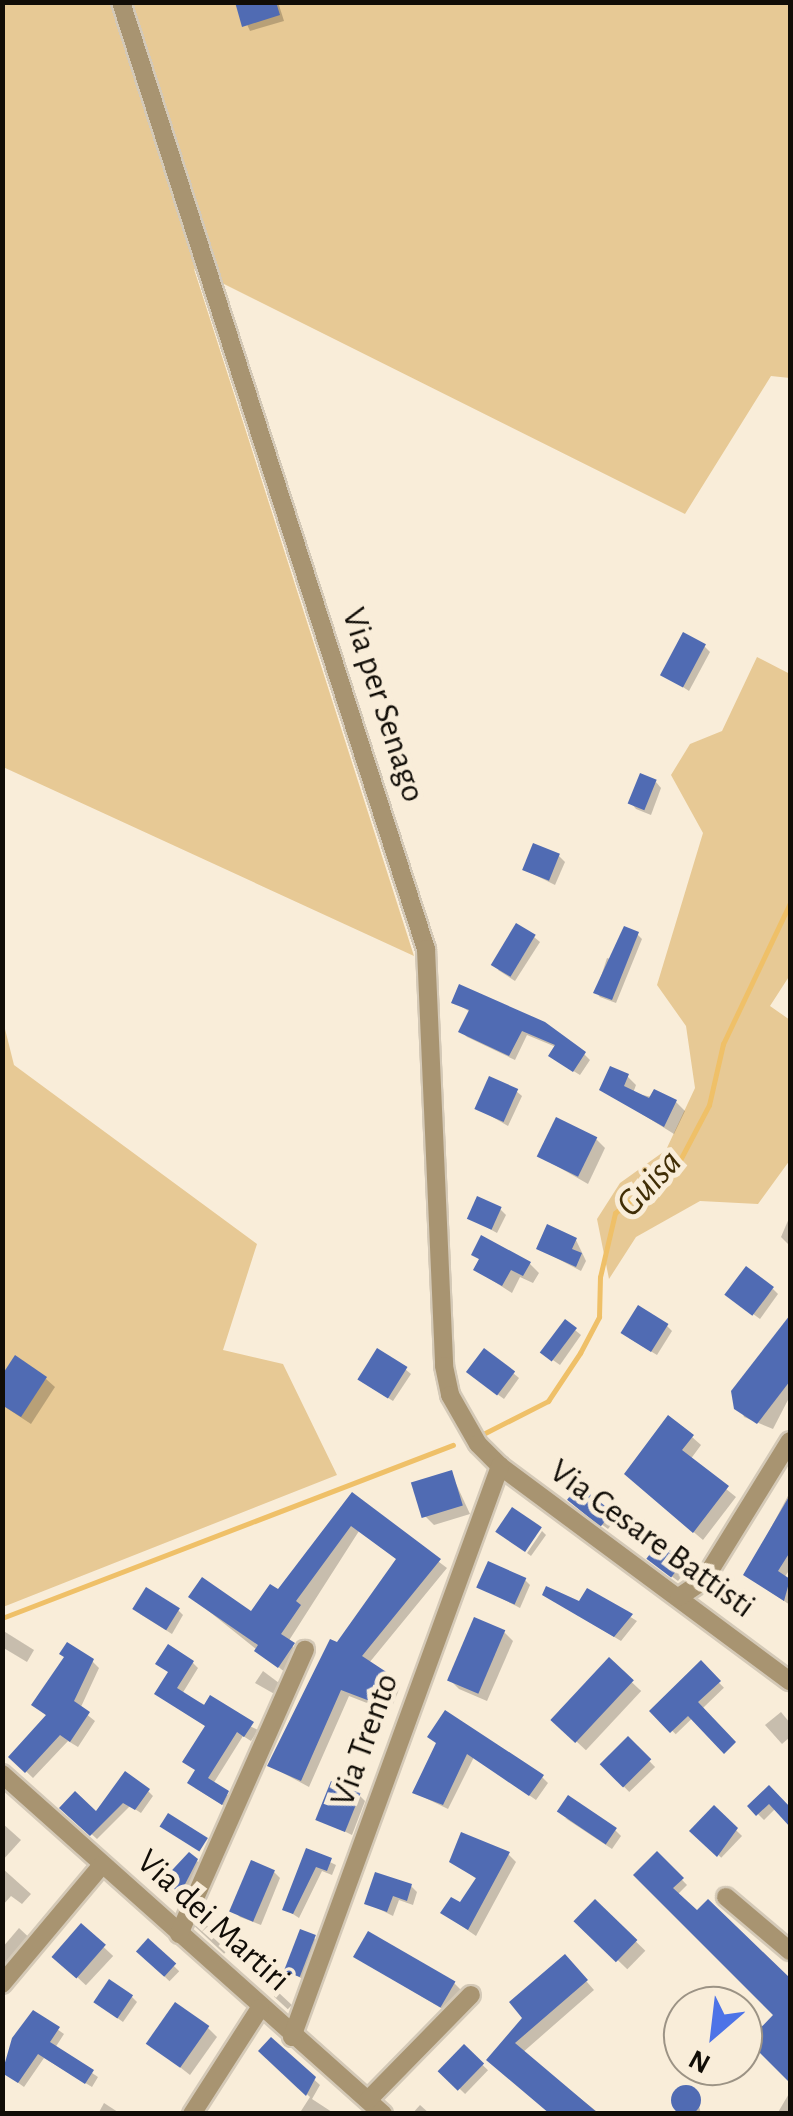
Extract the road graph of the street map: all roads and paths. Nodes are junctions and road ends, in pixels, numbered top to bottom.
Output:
1 (121, 2) edge
2 (790, 1441) edge
3 (478, 1444) joint
4 (500, 1466) junction
5 (679, 1597) junction
6 (305, 1650) dead end
7 (790, 1681) edge
8 (2, 1774) edge
9 (102, 1865) junction
10 (726, 1897) dead end
11 (179, 1934) junction
12 (790, 1951) edge
13 (2, 1984) edge
14 (471, 1996) dead end
15 (260, 2008) junction
16 (292, 2036) junction
17 (368, 2100) junction
18 (192, 2114) edge
19 (383, 2114) edge

1 - 3 street, Via per Senago
2 - 5 street
3 - 4 street, Via Cesare Battisti
4 - 5 street, Via Cesare Battisti
4 - 16 street, Via Trento
5 - 7 street, Via Cesare Battisti
6 - 11 street
8 - 9 street, Via dei Martiri
9 - 11 street, Via dei Martiri
9 - 13 street
10 - 12 street
11 - 15 street, Via dei Martiri
14 - 17 street
15 - 16 street, Via dei Martiri
15 - 18 street
16 - 17 street, Via dei Martiri
17 - 19 street, Via dei Martiri

